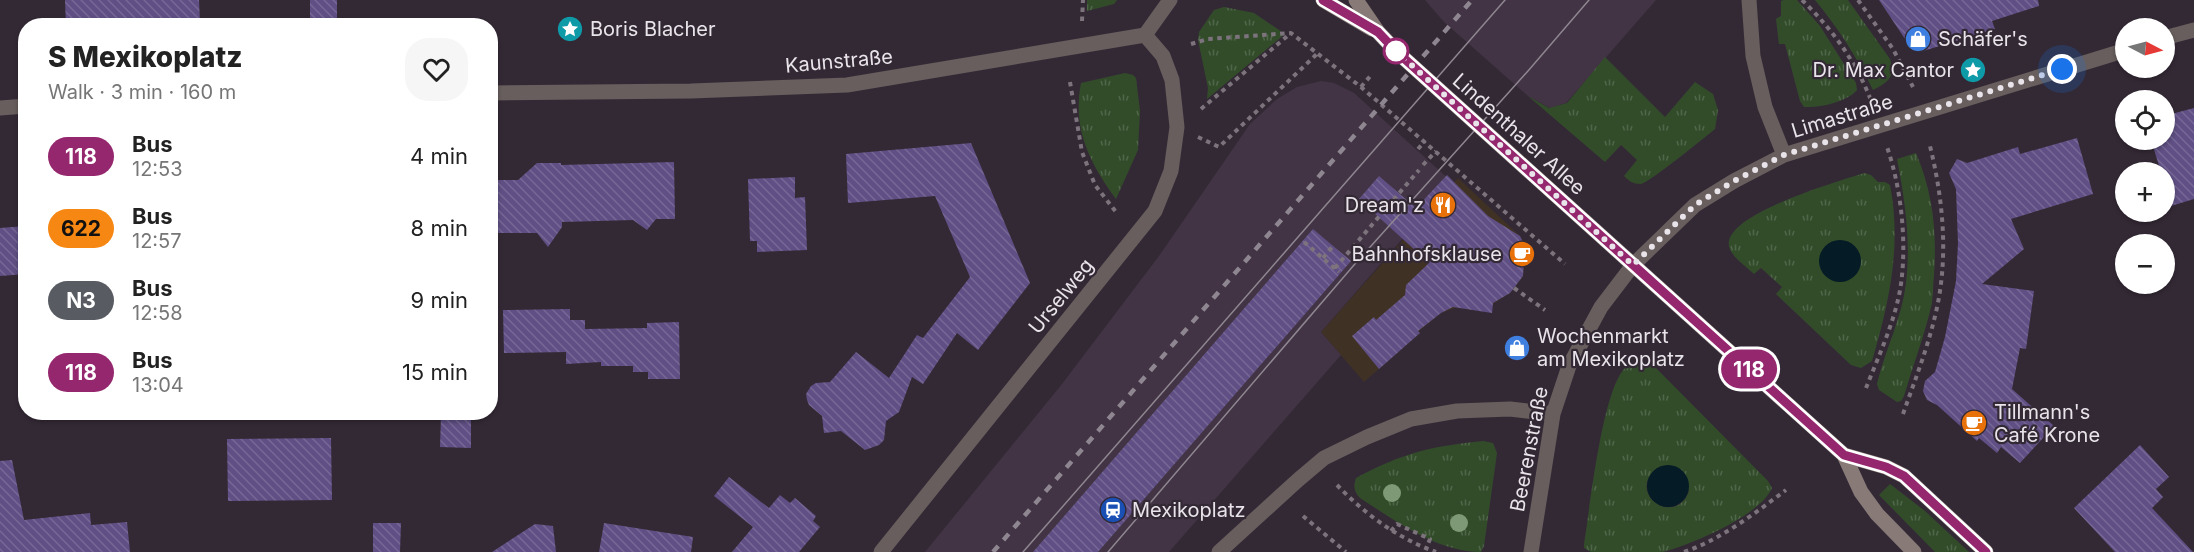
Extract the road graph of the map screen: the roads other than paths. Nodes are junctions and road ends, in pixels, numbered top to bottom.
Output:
1 (1170, 0) edge
2 (1323, 0) edge
3 (1356, 0) edge
4 (1749, 0) edge
5 (2194, 30) edge
6 (1378, 32) junction
7 (1145, 35) junction
8 (2175, 35) edge
9 (2115, 53) edge
10 (498, 93) edge
11 (18, 107) edge
12 (0, 108) edge
13 (1784, 155) junction
14 (1633, 265) junction
15 (1553, 414) junction
16 (1844, 455) junction
17 (881, 552) edge
18 (1219, 552) edge
19 (1531, 552) edge
20 (1914, 552) edge
21 (1986, 552) edge

1 - 7 street
2 - 6 main road, Lindenthaler Allee
3 - 6 main road, Lindenthaler Allee
4 - 13 street
5 - 8 street
6 - 14 main road, Lindenthaler Allee
7 - 10 street, Kaunstraße
7 - 17 street, Urselweg
9 - 13 street, Limastraße
11 - 12 street
13 - 14 street, Limastraße
14 - 15 street, Beerenstraße
14 - 16 main road, Lindenthaler Allee
15 - 18 street
15 - 19 street, Beerenstraße
16 - 20 main road
16 - 21 main road

